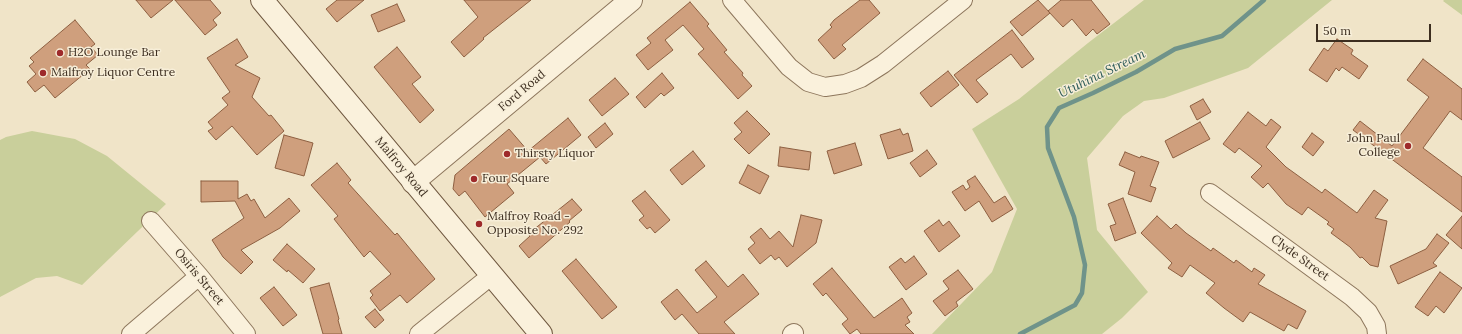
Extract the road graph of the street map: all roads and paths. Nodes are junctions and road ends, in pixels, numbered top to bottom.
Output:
1 (262, 0) edge
2 (732, 0) edge
3 (964, 0) edge
4 (621, 3) edge
5 (413, 182) junction
6 (1210, 193) dead end
7 (151, 222) dead end
8 (492, 275) junction
9 (199, 276) junction
10 (131, 334) edge
11 (246, 334) edge
12 (419, 334) edge
13 (541, 334) edge
14 (1377, 334) edge

1 - 5 main road, Malfroy Road
2 - 3 street
4 - 5 main road, Ford Road
5 - 8 main road, Malfroy Road
6 - 14 street, Clyde Street
7 - 9 street, Osiris Street
8 - 12 street
8 - 13 main road, Malfroy Road
9 - 10 street
9 - 11 street, Osiris Street

